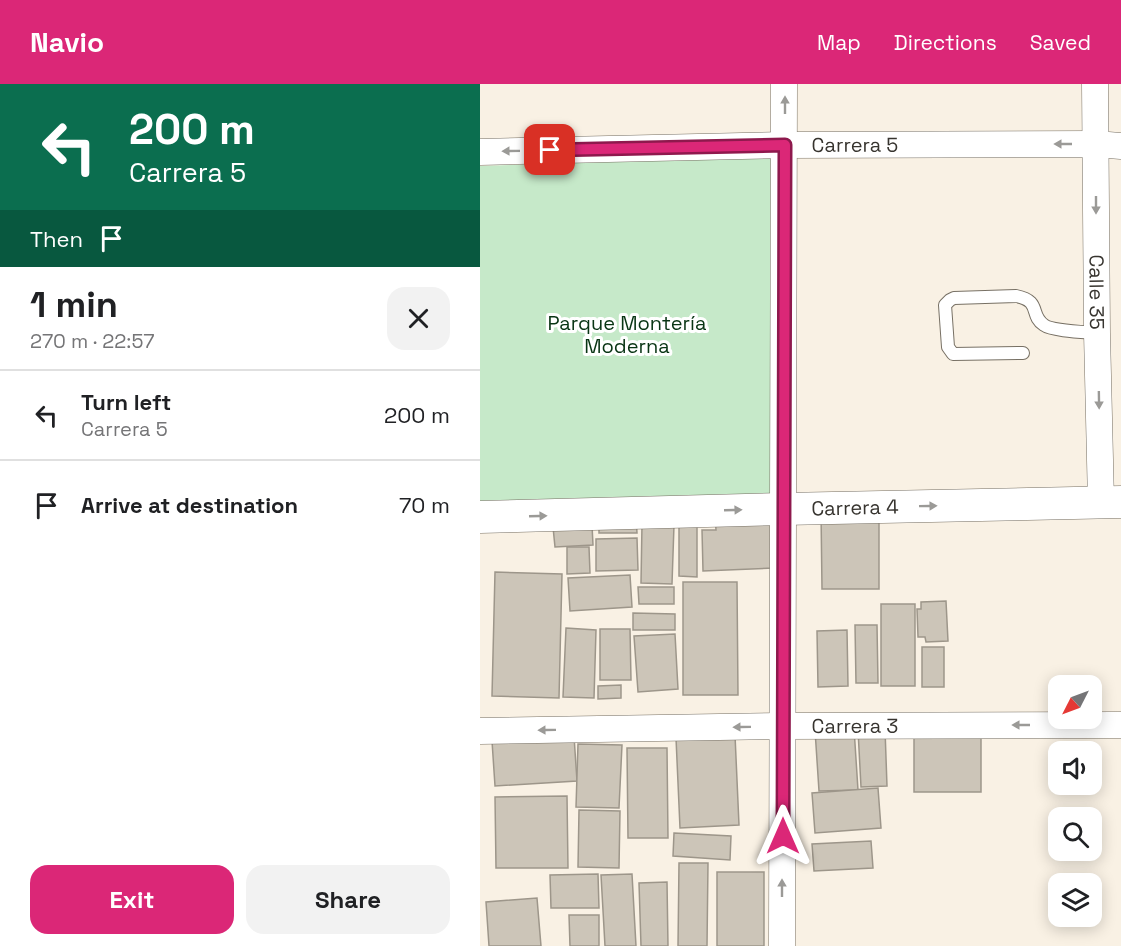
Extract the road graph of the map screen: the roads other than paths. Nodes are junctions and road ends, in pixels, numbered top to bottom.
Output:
1 (784, 84) edge
2 (1095, 84) edge
3 (785, 145) junction
4 (1109, 145) edge
5 (480, 152) edge
6 (1097, 333) junction
7 (1023, 353) dead end
8 (1111, 502) edge
9 (783, 509) junction
10 (480, 517) edge
11 (1121, 725) edge
12 (784, 726) junction
13 (480, 731) edge
14 (782, 946) edge

3 -> 1 street
2 - 4 street, Calle 35
4 -> 3 street, Carrera 5
3 -> 5 street, Carrera 5
3 - 9 street
4 -> 6 street, Calle 35
6 - 7 lane
6 -> 8 street, Calle 35
9 -> 8 street, Carrera 4
10 -> 9 street, Carrera 4
9 - 12 street
11 -> 12 street, Carrera 3
12 -> 13 street, Carrera 3
14 -> 12 street

